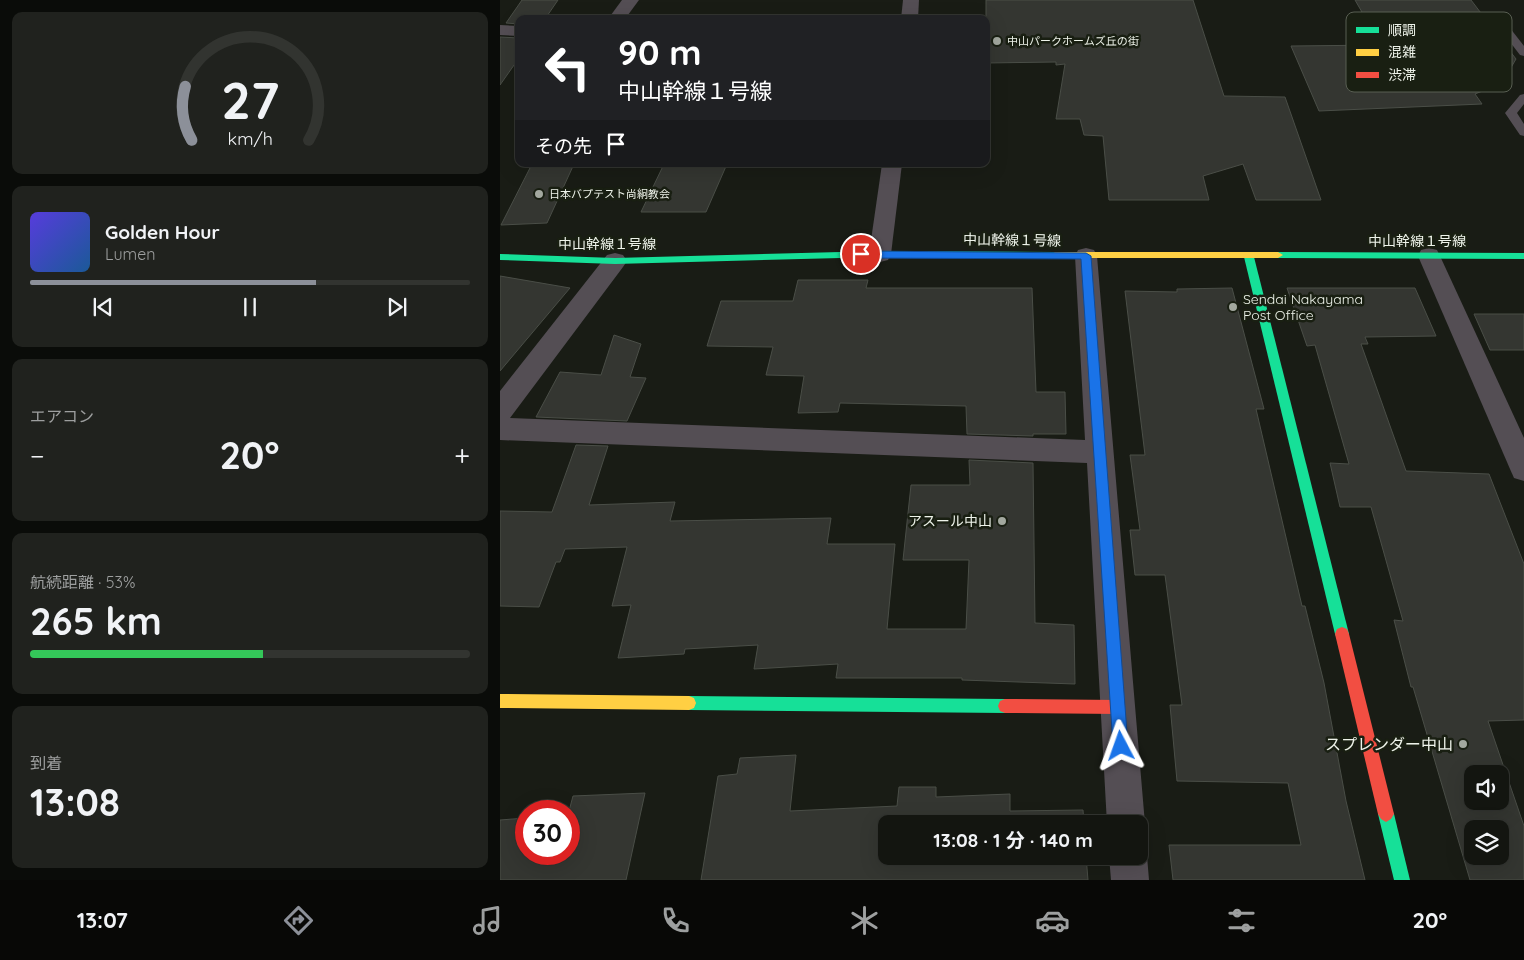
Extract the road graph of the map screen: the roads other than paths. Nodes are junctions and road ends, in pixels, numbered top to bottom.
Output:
1 (631, 0) edge
2 (912, 0) edge
3 (619, 15) edge
4 (910, 15) edge
5 (500, 30) edge
6 (515, 31) edge
7 (1512, 38) edge
8 (1524, 53) edge
9 (1524, 97) edge
10 (1524, 132) edge
11 (892, 167) edge
12 (880, 254) junction
13 (1086, 256) junction
14 (1429, 256) junction
15 (1524, 256) edge
16 (500, 257) edge
17 (1249, 257) junction
18 (614, 261) junction
19 (500, 411) edge
20 (500, 429) edge
21 (1100, 452) junction
22 (1524, 469) edge
23 (500, 701) edge
24 (1118, 707) junction
25 (1125, 815) edge
26 (1129, 865) edge
27 (1130, 880) edge
28 (1402, 880) edge

1 - 3 street
2 - 4 street
5 - 6 street
7 - 8 lane
9 - 10 lane
11 - 12 street
12 - 13 street, 中山幹線１号線
12 - 18 street, 中山幹線１号線
13 - 17 street, 中山幹線１号線
13 - 21 street
14 - 15 street, 中山幹線１号線
14 - 17 street, 中山幹線１号線
14 - 22 street
16 - 18 street, 中山幹線１号線
17 - 28 street
18 - 19 street
20 - 21 street
21 - 24 street
23 - 24 street
24 - 25 street
26 - 27 street

